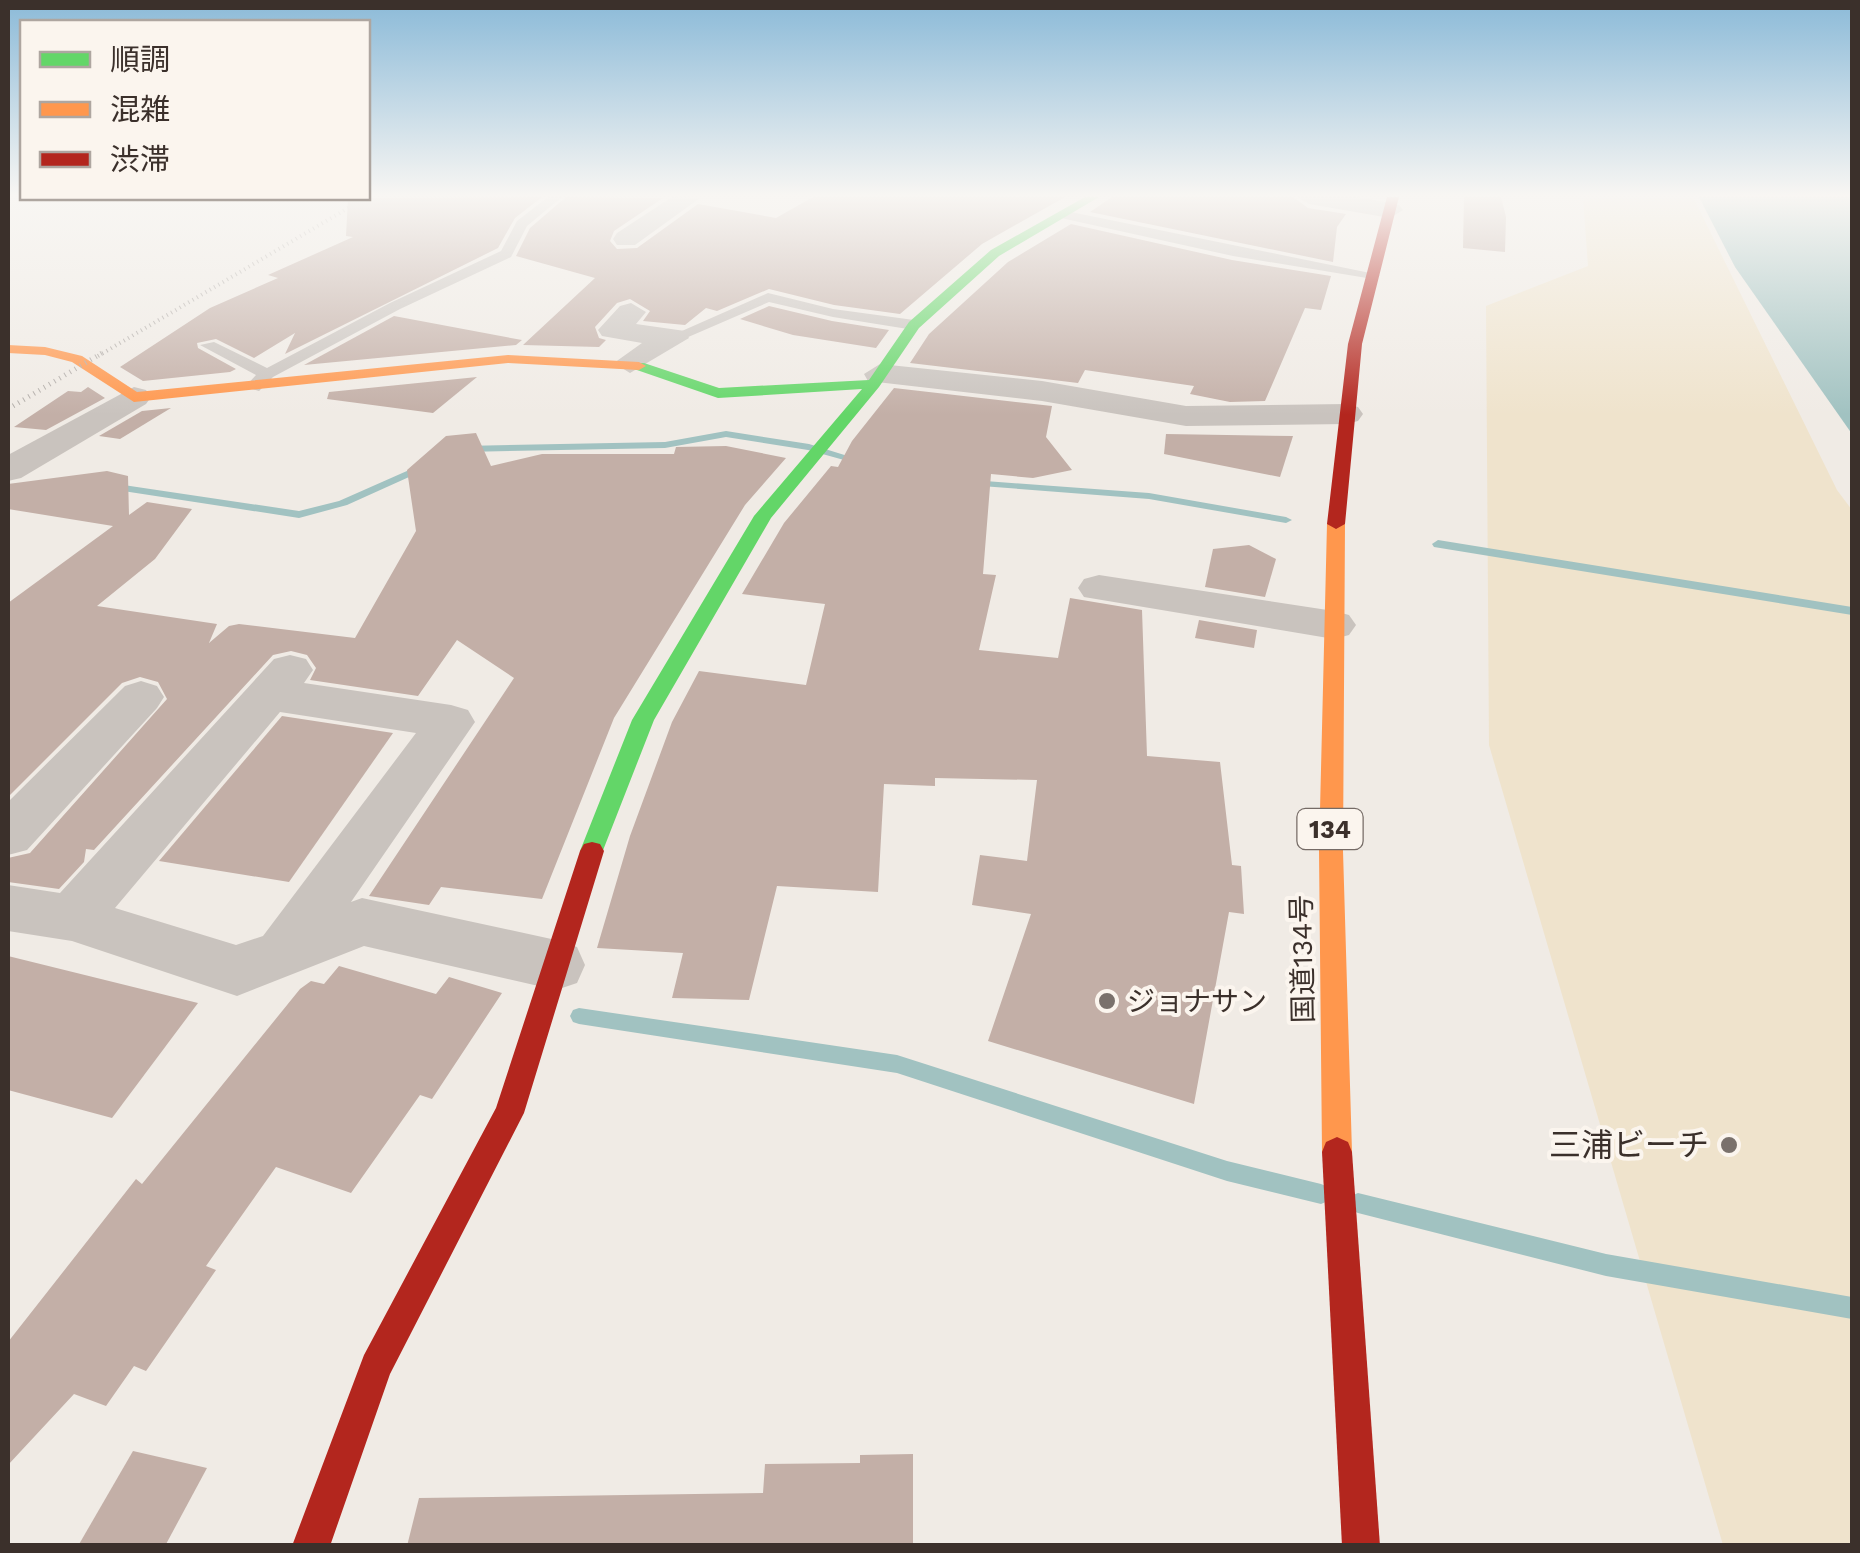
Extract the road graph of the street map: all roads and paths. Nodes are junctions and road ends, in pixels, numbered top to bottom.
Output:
1 (473, 269) edge
2 (973, 269) edge
3 (1345, 269) edge
4 (1375, 269) edge
5 (1374, 274) junction
6 (631, 312) dead end
7 (914, 325) junction
8 (674, 338) junction
9 (208, 345) dead end
10 (8, 349) edge
11 (630, 363) junction
12 (877, 379) junction
13 (260, 380) junction
14 (134, 397) junction
15 (1346, 414) junction
16 (8, 470) edge
17 (1099, 588) dead end
18 (1334, 626) junction
19 (142, 697) dead end
20 (8, 834) edge
21 (8, 908) edge
22 (72, 918) junction
23 (283, 953) junction
24 (556, 965) junction
25 (311, 1546) edge
26 (1361, 1546) edge

1 - 13 lane
2 - 7 main road
3 - 5 lane
4 - 5 main road, 国道134号 / 134
5 - 15 main road, 国道134号 / 134
6 - 8 street
7 - 8 lane
7 - 12 main road
8 - 11 street
9 - 13 lane
10 - 14 main road
11 - 12 main road
11 - 13 main road
12 - 15 street
12 - 24 main road
13 - 14 main road
14 - 16 street
15 - 18 main road, 国道134号 / 134
17 - 18 street
18 - 26 main road, 国道134号 / 134
19 - 20 street
21 - 22 street
22 - 23 street
22 - 23 street
23 - 24 street
24 - 25 main road

